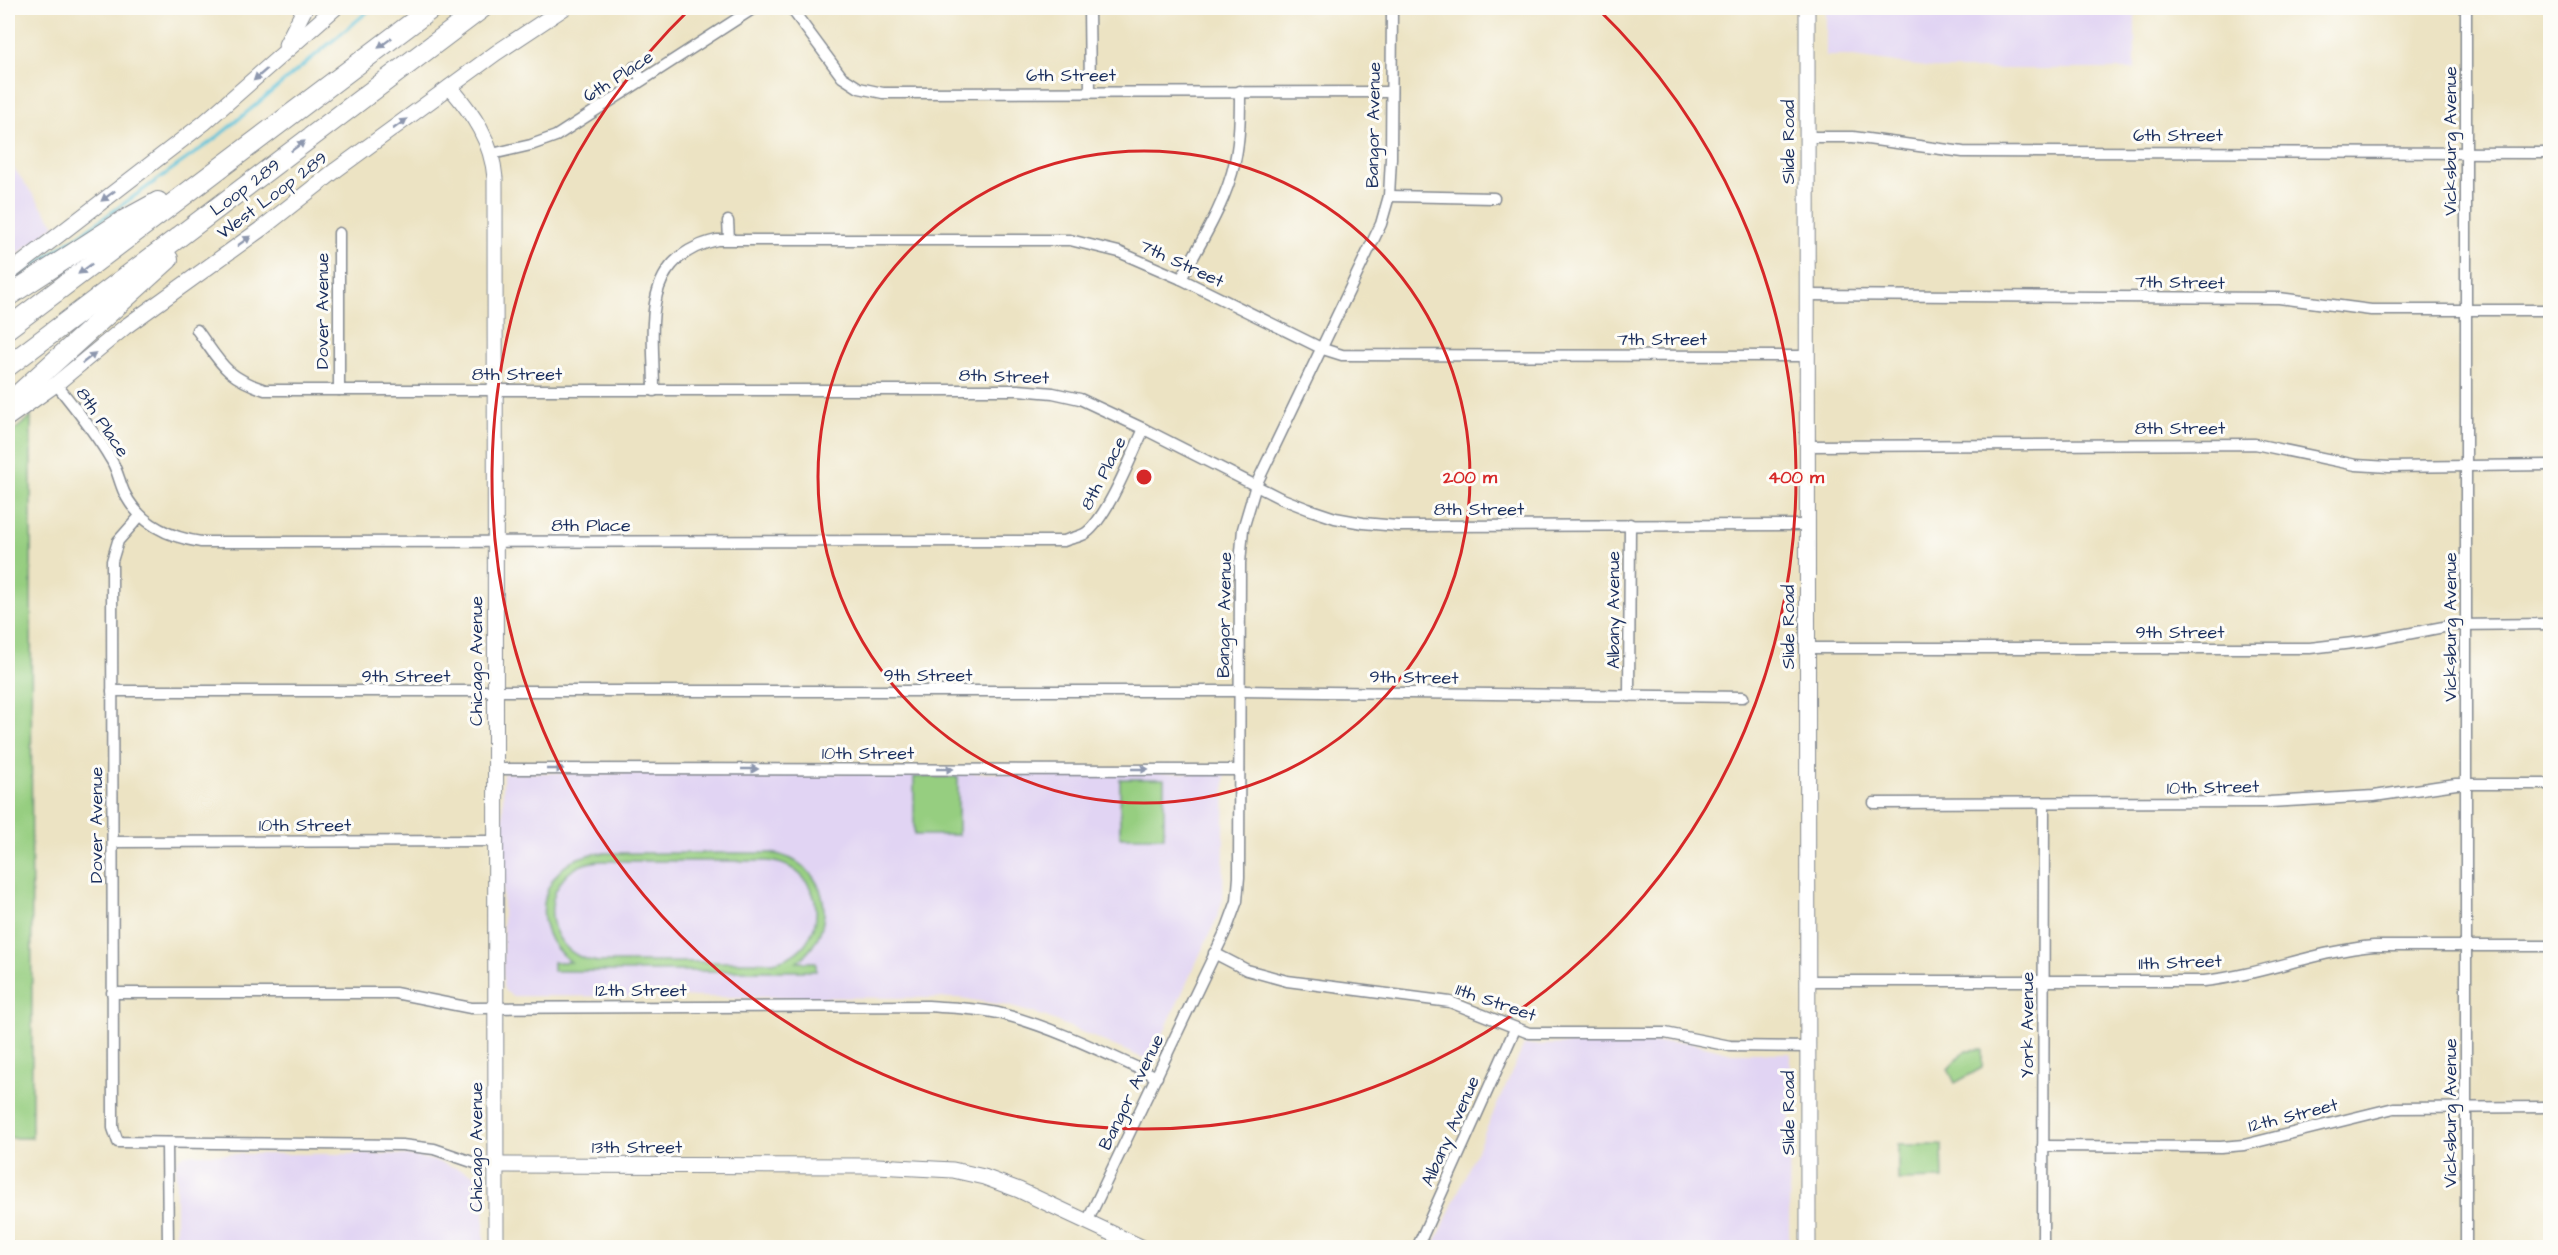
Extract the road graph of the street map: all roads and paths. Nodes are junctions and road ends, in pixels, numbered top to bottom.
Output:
1 (305, 8) edge
2 (335, 8) edge
3 (432, 8) edge
4 (482, 8) edge
5 (564, 8) edge
6 (754, 8) edge
7 (791, 8) edge
8 (1089, 8) edge
9 (1392, 8) edge
10 (1807, 8) edge
11 (2466, 8) edge
12 (277, 59) junction
13 (634, 67) dead end
14 (642, 80) junction
15 (450, 87) junction
16 (1240, 91) junction
17 (1090, 92) junction
18 (1391, 92) junction
19 (283, 119) junction
20 (1807, 137) junction
21 (2467, 153) junction
22 (2550, 153) edge
23 (492, 154) junction
24 (252, 182) junction
25 (1389, 196) junction
26 (1494, 198) dead end
27 (728, 221) dead end
28 (339, 233) dead end
29 (729, 239) junction
30 (8, 274) edge
31 (1182, 279) junction
32 (1807, 295) junction
33 (8, 296) edge
34 (2466, 310) junction
35 (2550, 310) edge
36 (8, 328) edge
37 (197, 330) dead end
38 (1323, 350) junction
39 (1807, 356) junction
40 (8, 366) edge
41 (56, 384) junction
42 (339, 390) junction
43 (495, 390) junction
44 (654, 391) junction
45 (8, 404) edge
46 (8, 418) edge
47 (1144, 429) junction
48 (1807, 446) junction
49 (2550, 465) edge
50 (2466, 466) junction
51 (1256, 484) junction
52 (140, 516) junction
53 (1630, 524) junction
54 (1807, 525) junction
55 (496, 541) junction
56 (2466, 624) junction
57 (2550, 624) edge
58 (1808, 648) junction
59 (112, 691) junction
60 (1240, 691) junction
61 (495, 692) junction
62 (1629, 696) junction
63 (1743, 697) dead end
64 (496, 769) junction
65 (1239, 770) junction
66 (2466, 784) junction
67 (2550, 784) edge
68 (1874, 803) dead end
69 (2044, 803) junction
70 (113, 842) junction
71 (496, 842) junction
72 (2466, 946) junction
73 (2550, 946) edge
74 (1214, 953) junction
75 (1808, 981) junction
76 (2043, 981) junction
77 (112, 993) junction
78 (496, 1007) junction
79 (1515, 1029) junction
80 (1808, 1047) junction
81 (1157, 1077) junction
82 (2466, 1107) junction
83 (2550, 1107) edge
84 (118, 1142) joint
85 (167, 1144) junction
86 (2043, 1146) junction
87 (496, 1165) junction
88 (1087, 1222) junction
89 (8, 1245) edge
90 (11, 1248) edge
91 (168, 1248) edge
92 (496, 1248) edge
93 (1143, 1248) edge
94 (1417, 1248) edge
95 (1808, 1248) edge
96 (2043, 1248) edge
97 (2466, 1248) edge

1 - 12 main road
2 - 12 main road
3 -> 19 highway, Loop 289
24 -> 4 highway, Loop 289
5 - 15 main road, West Loop 289
6 - 14 street, 6th Place
7 - 17 street, 6th Street
8 - 17 street
9 - 18 street, Bangor Avenue
10 - 20 main road, Slide Road
11 - 21 street, Vicksburg Avenue
12 -> 30 main road
13 - 14 street
14 - 23 street, 6th Place
15 - 23 main road, Chicago Avenue
41 -> 15 main road, West Loop 289
16 - 17 street, 6th Street
16 - 18 street, 6th Street
16 - 31 street
18 - 25 street, Bangor Avenue
19 - 33 highway
19 -> 36 highway, Loop 289
20 - 21 street, 6th Street
20 - 32 main road, Slide Road
21 - 22 street, 6th Street
21 - 34 street, Vicksburg Avenue
23 - 43 main road, Chicago Avenue
24 - 40 highway, Loop 289
24 - 45 highway
25 - 26 street
25 - 38 street, Bangor Avenue
27 - 29 street
28 - 42 street, Dover Avenue
29 - 31 street, 7th Street
29 - 44 street, 7th Street
31 - 38 street, 7th Street
32 - 34 street, 7th Street
32 - 39 main road, Slide Road
34 - 35 street, 7th Street
34 - 50 street, Vicksburg Avenue
37 - 42 street, 8th Street
38 - 39 street, 7th Street
38 - 51 street, Bangor Avenue
39 - 48 main road, Slide Road
41 - 46 main road, West Loop 289
41 - 52 street, 8th Place
42 - 43 street, 8th Street
43 - 44 street, 8th Street
43 - 55 main road, Chicago Avenue
44 - 47 street, 8th Street
47 - 51 street, 8th Street
47 - 55 street, 8th Place
48 - 50 street, 8th Street
48 - 54 main road, Slide Road
49 - 50 street, 8th Street
50 - 56 street, Vicksburg Avenue
51 - 53 street, 8th Street
51 - 60 street, Bangor Avenue
52 - 55 street, 8th Place
52 - 59 street, Dover Avenue
53 - 54 street, 8th Street
53 - 62 street, Albany Avenue
54 - 58 main road, Slide Road
55 - 61 main road, Chicago Avenue
56 - 57 street, 9th Street
56 - 58 street, 9th Street
56 - 66 street, Vicksburg Avenue
58 - 75 main road, Slide Road
59 - 61 street, 9th Street
59 - 70 street, Dover Avenue
60 - 61 street, 9th Street
60 - 62 street, 9th Street
60 - 65 street, Bangor Avenue
61 - 64 main road, Chicago Avenue
62 - 63 street, 9th Street
64 -> 65 street, 10th Street
64 - 71 main road, Chicago Avenue
65 - 74 street, Bangor Avenue
66 - 67 street, 10th Street
66 - 69 street, 10th Street
66 - 72 street, Vicksburg Avenue
68 - 69 street, 10th Street
69 - 76 street, York Avenue
70 - 71 street, 10th Street
70 - 77 street, Dover Avenue
71 - 78 main road, Chicago Avenue
72 - 73 street, 11th Street
72 - 76 street, 11th Street
72 - 82 street, Vicksburg Avenue
74 - 79 street, 11th Street
74 - 81 street, Bangor Avenue
75 - 76 street, 11th Street
75 - 80 main road, Slide Road
76 - 86 street, York Avenue
77 - 78 street, 12th Street
77 - 84 street, Dover Avenue
78 - 81 street, 12th Street
78 - 87 main road, Chicago Avenue
79 - 80 street, 11th Street
79 - 94 street, Albany Avenue
80 - 95 main road, Slide Road
81 - 88 street, Bangor Avenue
82 - 83 street, 12th Street
82 - 86 street, 12th Street
82 - 97 street, Vicksburg Avenue
84 - 85 street, 13th Street
85 - 87 street, 13th Street
85 - 91 street
86 - 96 street, York Avenue
87 - 88 main road, 13th Street
87 - 92 main road, Chicago Avenue
88 - 93 main road, 13th Street
89 - 90 street

